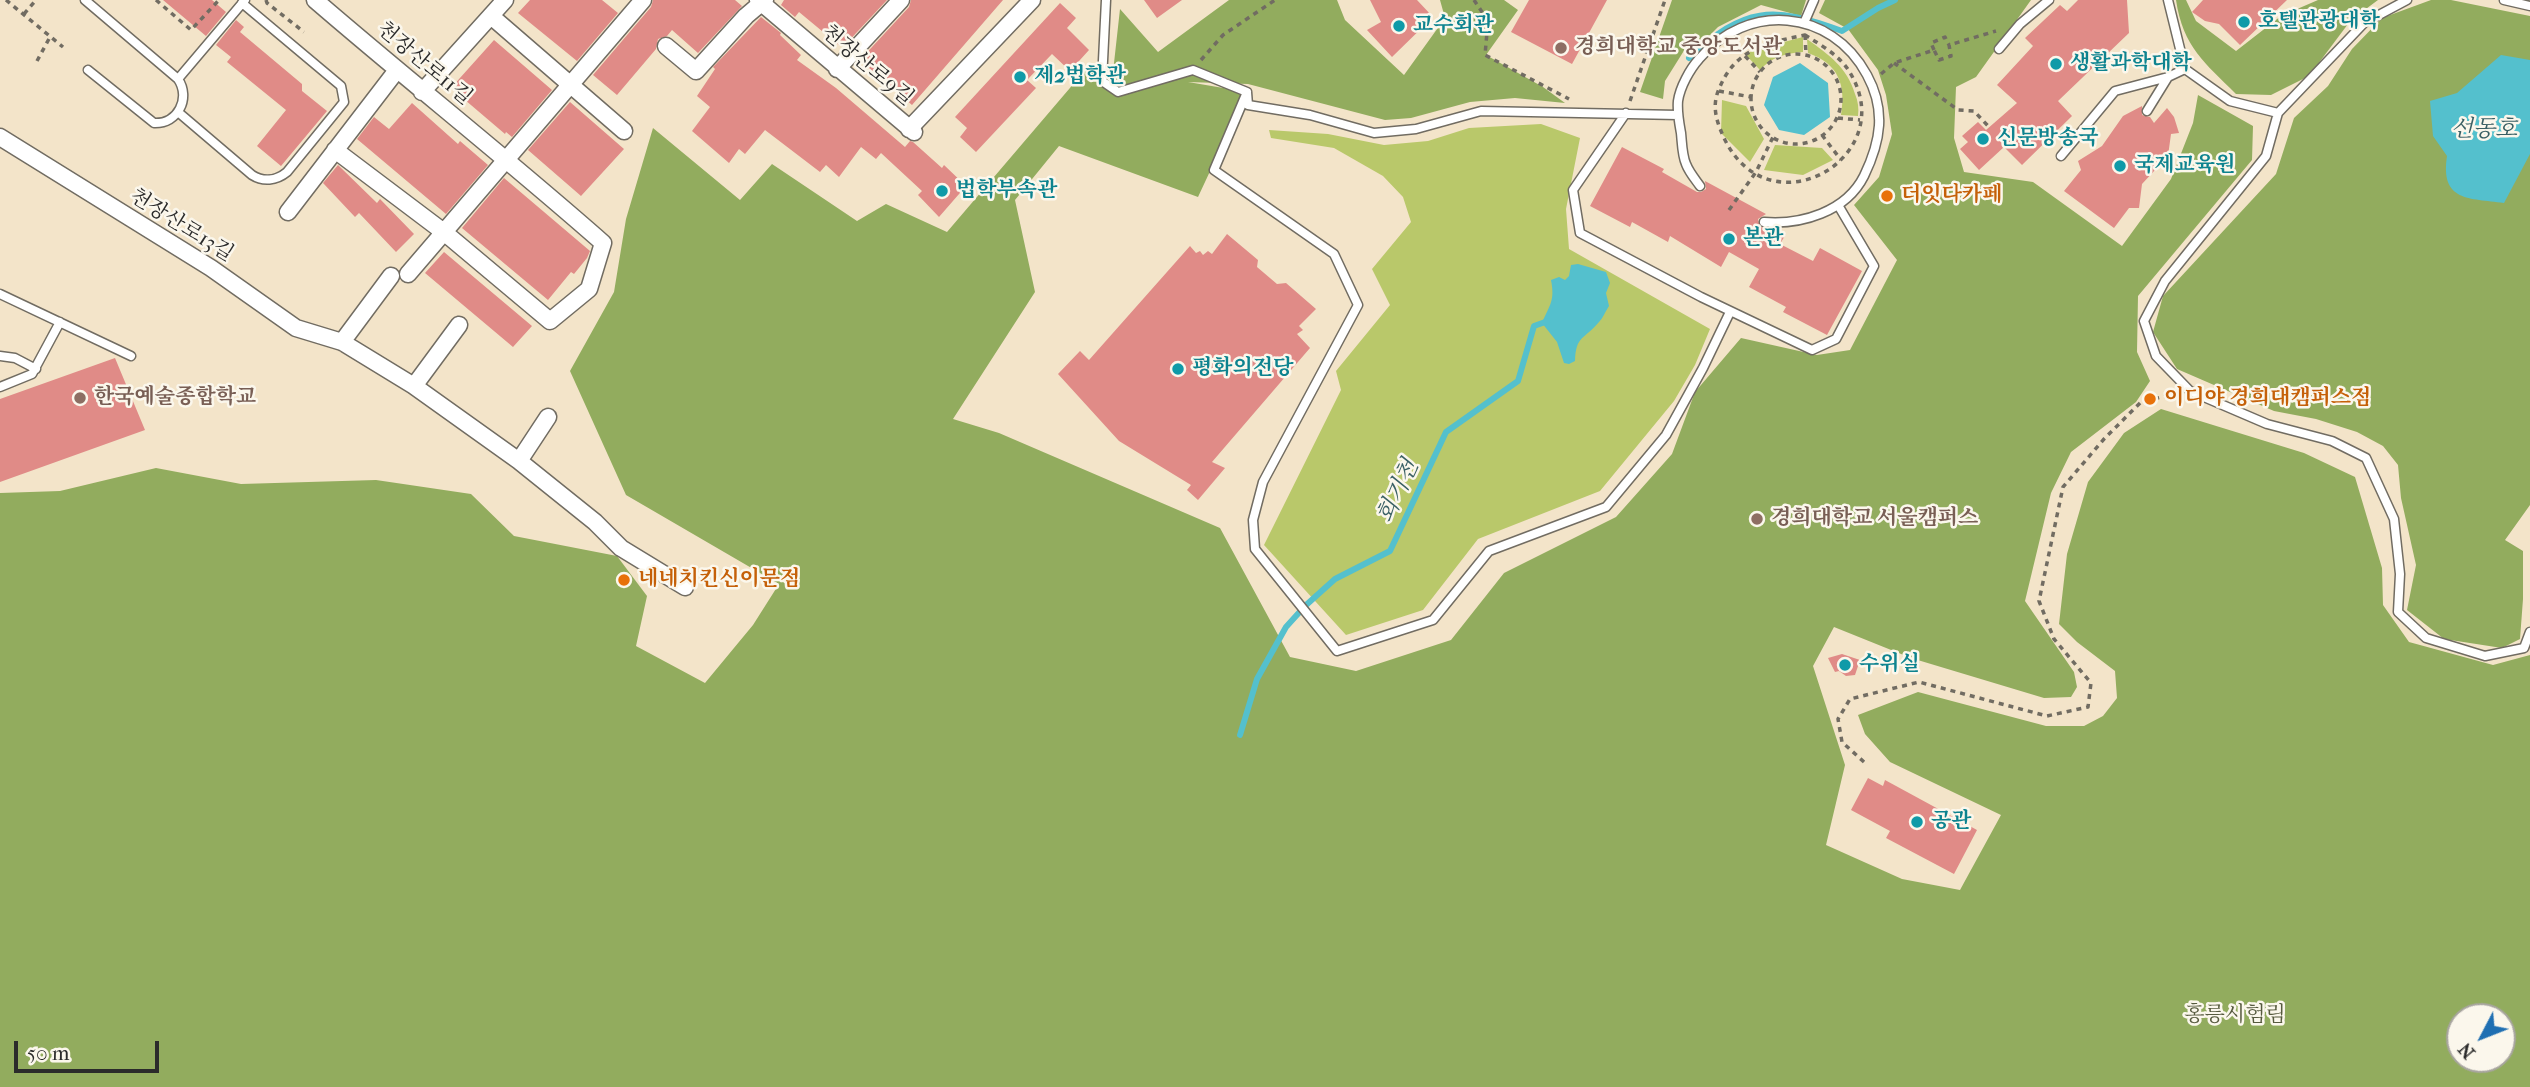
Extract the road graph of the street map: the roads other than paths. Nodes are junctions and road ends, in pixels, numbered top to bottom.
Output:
1 (85, 0) edge
2 (315, 0) edge
3 (505, 0) edge
4 (643, 0) edge
5 (901, 0) edge
6 (1032, 0) edge
7 (1106, 0) edge
8 (2049, 0) edge
9 (2168, 0) edge
10 (2407, 0) edge
11 (2504, 0) edge
12 (244, 1) edge
13 (762, 1) edge
14 (1813, 3) edge
15 (2530, 6) edge
16 (491, 16) junction
17 (1805, 22) junction
18 (666, 46) dead end
19 (1999, 49) dead end
20 (837, 69) junction
21 (2185, 69) junction
22 (88, 70) dead end
23 (397, 70) junction
24 (2168, 77) junction
25 (178, 79) junction
26 (571, 85) junction
27 (422, 92) junction
28 (1247, 92) junction
29 (2147, 111) dead end
30 (178, 112) junction
31 (1626, 113) junction
32 (2278, 113) junction
33 (1678, 115) junction
34 (624, 131) dead end
35 (0, 137) edge
36 (335, 150) junction
37 (2062, 156) dead end
38 (508, 159) junction
39 (1700, 187) dead end
40 (1838, 205) junction
41 (288, 212) dead end
42 (1764, 222) dead end
43 (446, 233) junction
44 (408, 274) dead end
45 (391, 276) dead end
46 (0, 294) edge
47 (1730, 312) junction
48 (60, 322) junction
49 (459, 325) dead end
50 (342, 342) junction
51 (0, 356) edge
52 (131, 356) dead end
53 (36, 369) junction
54 (414, 386) junction
55 (0, 387) edge
56 (548, 417) dead end
57 (519, 461) junction
58 (685, 587) dead end
59 (2530, 632) edge

1 - 25 lane
2 - 23 street, 천장산로11길
3 - 16 street
4 - 26 street
5 - 20 street
6 - 20 street, 천장산로9길
7 - 28 lane
8 - 19 lane
9 - 21 lane
10 - 32 lane
11 - 15 lane
12 - 25 lane
12 - 30 lane
13 - 18 street, 천장산로9길
13 - 20 street, 천장산로9길
14 - 17 lane
16 - 26 street
16 - 27 street
17 - 33 lane
17 - 40 lane
21 - 24 lane
21 - 32 lane
22 - 30 lane
23 - 27 street, 천장산로11길
23 - 36 street
24 - 29 lane
24 - 37 lane
25 - 30 lane
26 - 34 street
26 - 38 street
27 - 38 street, 천장산로11길
28 - 31 lane
28 - 47 lane
31 - 33 lane
31 - 47 lane
32 - 59 lane
33 - 39 lane
35 - 50 street, 천장산로13길
36 - 41 street
36 - 43 street
38 - 43 street
38 - 43 street, 천장산로11길
40 - 42 lane
40 - 47 lane
43 - 44 street
45 - 50 street
46 - 48 lane
48 - 52 lane
48 - 53 lane
49 - 54 street
50 - 54 street, 천장산로13길
51 - 53 lane
53 - 55 lane
54 - 57 street, 천장산로13길
56 - 57 street
57 - 58 street, 천장산로13길

